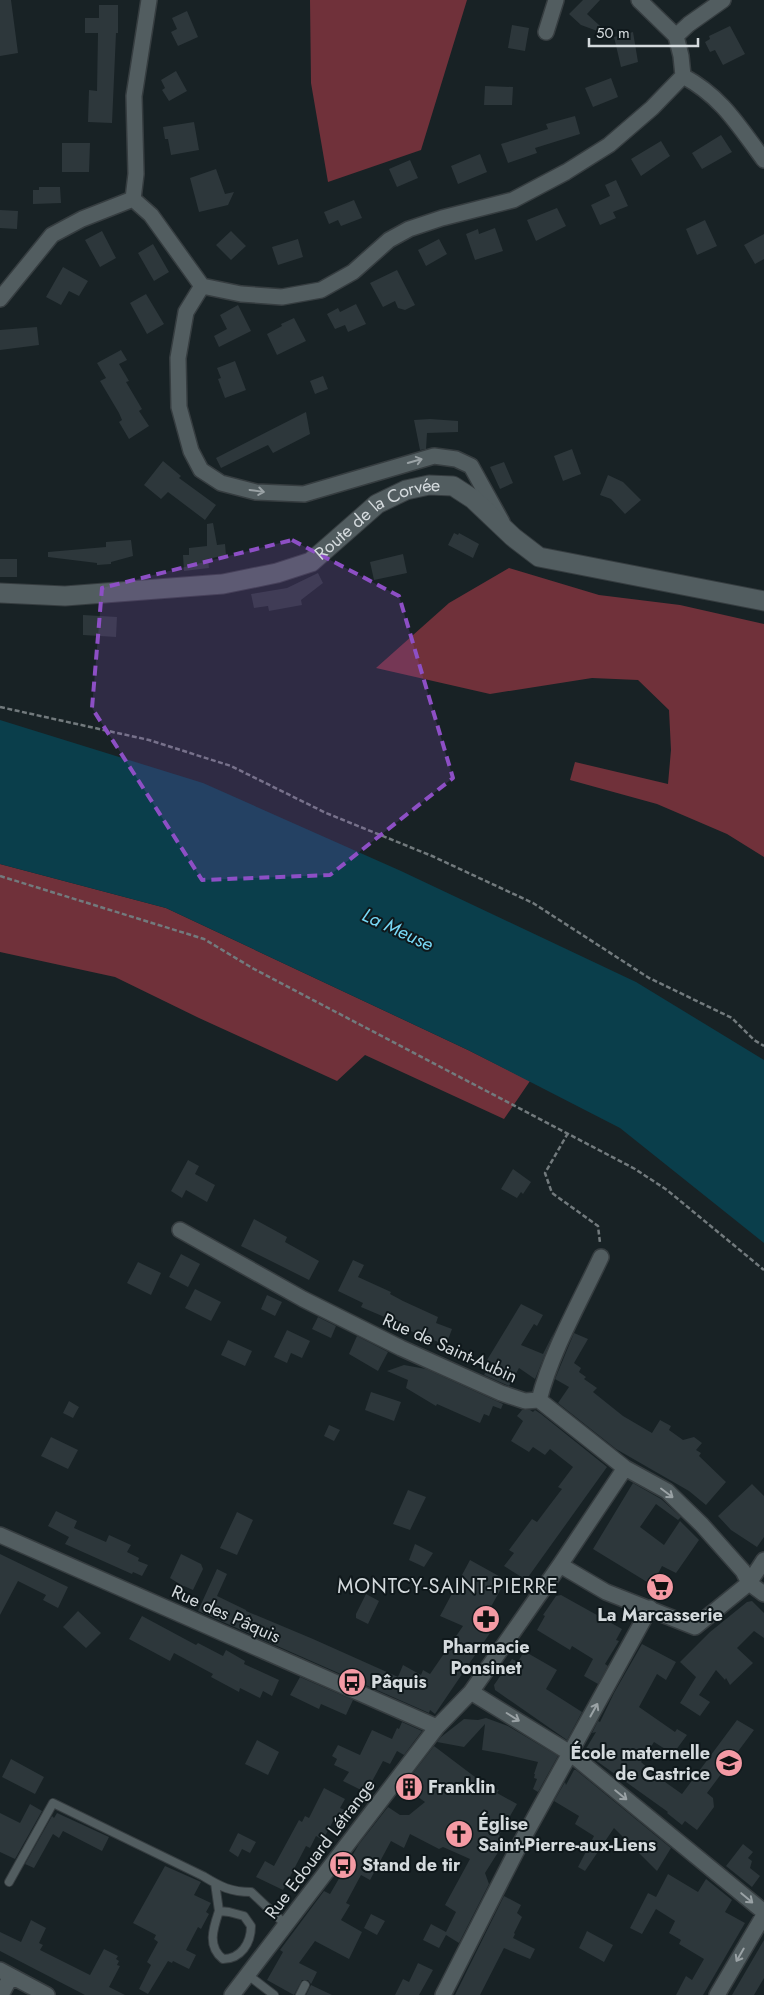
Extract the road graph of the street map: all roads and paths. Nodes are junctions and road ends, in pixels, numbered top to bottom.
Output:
1 (149, 0) edge
2 (556, 0) edge
3 (639, 0) edge
4 (723, 0) edge
5 (546, 32) dead end
6 (676, 36) junction
7 (682, 76) junction
8 (764, 160) edge
9 (133, 199) junction
10 (202, 286) junction
11 (0, 299) edge
12 (506, 530) junction
13 (0, 593) edge
14 (764, 601) edge
15 (0, 707) edge
16 (0, 876) edge
17 (764, 1046) edge
18 (568, 1133) junction
19 (180, 1230) dead end
20 (601, 1257) joint
21 (764, 1270) edge
22 (539, 1400) junction
23 (625, 1468) junction
24 (0, 1535) edge
25 (764, 1560) edge
26 (560, 1565) junction
27 (749, 1583) junction
28 (764, 1594) edge
29 (650, 1608) junction
30 (471, 1692) junction
31 (437, 1727) junction
32 (570, 1753) junction
33 (9, 1882) dead end
34 (214, 1883) junction
35 (219, 1911) junction
36 (764, 1913) edge
37 (286, 1924) junction
38 (5, 1973) edge
39 (248, 1975) junction
40 (305, 1985) dead end
41 (1, 1995) edge
42 (46, 1995) edge
43 (232, 1995) edge
44 (274, 1995) edge
45 (300, 1995) edge
46 (443, 1995) edge
47 (717, 1995) edge

1 - 9 street
2 - 5 street
3 - 6 street
4 - 6 street
6 - 7 street
7 - 8 street
7 - 10 street
9 - 10 street
9 - 11 street
10 -> 12 street
12 - 13 street, Route de la Corvée
12 - 14 street, Route de la Corvée
15 - 17 path
16 - 18 path
18 - 20 path
18 - 21 path
19 - 22 street, Rue de Saint-Aubin
20 - 22 street
22 - 23 street
23 - 26 street, Rue Edouard Létrange
23 -> 27 street
24 - 31 street, Rue des Pâquis
25 - 27 street
26 - 29 street
26 - 30 street, Rue Edouard Létrange
27 - 28 street
27 - 29 street
32 -> 29 street
30 - 31 street, Rue Edouard Létrange
30 -> 32 street
31 - 37 street, Rue Edouard Létrange
32 -> 36 street
32 - 46 street
33 - 34 lane
34 - 35 lane
34 - 37 lane
35 - 35 lane
36 -> 47 street
37 - 39 street, Rue Edouard Létrange
38 - 41 street
38 - 42 street
39 - 43 street, Rue Edouard Létrange
39 - 44 lane
40 - 45 lane

